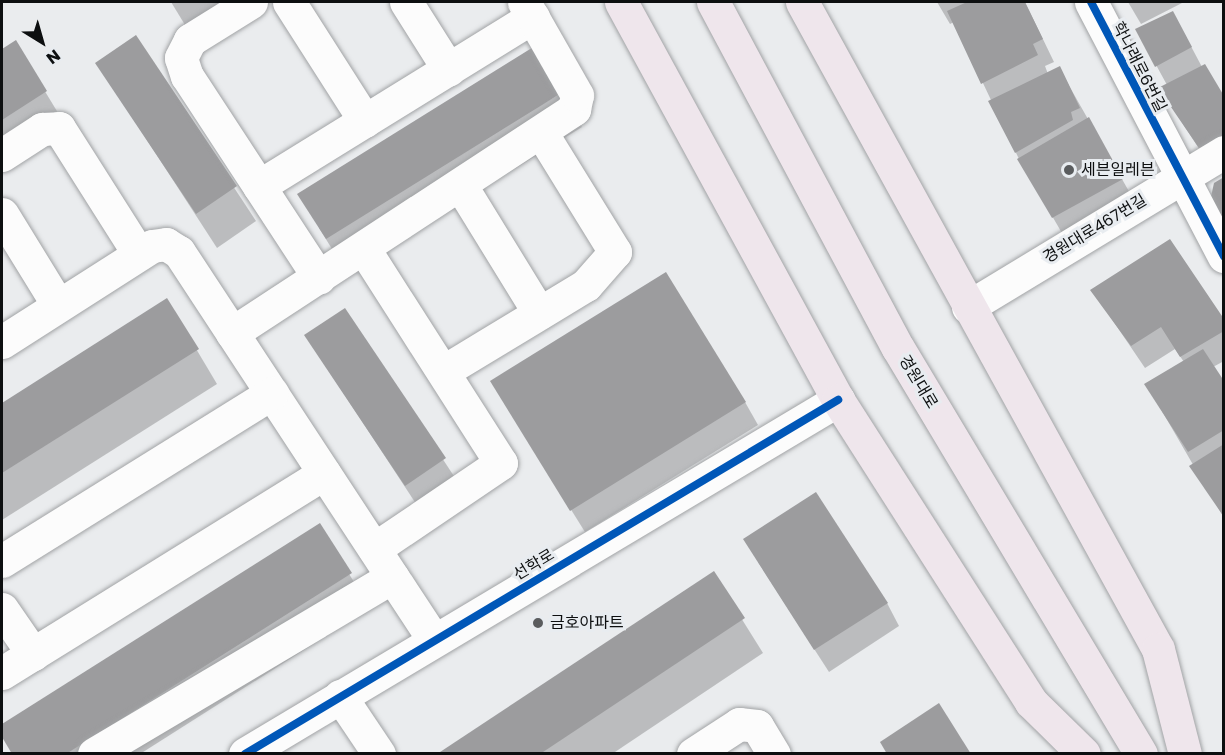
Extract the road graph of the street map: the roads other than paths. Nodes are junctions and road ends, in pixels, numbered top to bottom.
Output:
1 (251, 2) edge
2 (289, 2) edge
3 (406, 2) edge
4 (621, 2) edge
5 (713, 2) edge
6 (802, 2) edge
7 (1091, 2) edge
8 (529, 9) edge
9 (449, 70) junction
10 (365, 121) junction
11 (542, 134) junction
12 (1224, 152) edge
13 (2, 154) edge
14 (1180, 178) junction
15 (259, 186) junction
16 (461, 186) junction
17 (2, 214) edge
18 (364, 249) junction
19 (139, 254) junction
20 (1224, 256) edge
21 (319, 278) junction
22 (58, 306) junction
23 (968, 307) junction
24 (539, 313) junction
25 (232, 333) junction
26 (2, 342) edge
27 (444, 371) junction
28 (272, 393) junction
29 (838, 400) junction
30 (324, 473) junction
31 (374, 549) junction
32 (2, 561) edge
33 (392, 577) junction
34 (2, 609) edge
35 (434, 640) junction
36 (33, 654) junction
37 (2, 673) edge
38 (340, 696) junction
39 (94, 753) edge
40 (245, 753) edge
41 (379, 753) edge
42 (693, 753) edge
43 (774, 753) edge
44 (1084, 753) edge
45 (1141, 753) edge
46 (1185, 753) edge

1 - 15 street
2 - 10 street
3 - 9 street
4 - 29 main road
5 - 45 main road, 경원대로
6 - 23 main road
7 - 14 street, 학나래로6번길
8 - 9 street
8 - 11 street
9 - 10 street
10 - 15 street
11 - 16 street
11 - 24 street
12 - 14 street, 경원대로467번길
13 - 19 street
14 - 20 street, 학나래로6번길
14 - 23 street, 경원대로467번길
15 - 21 street
16 - 18 street
16 - 24 street
17 - 22 street
18 - 21 street
18 - 27 street
19 - 22 street
19 - 25 street
21 - 25 street
22 - 26 street
23 - 46 main road
24 - 27 street
25 - 28 street
27 - 31 street
28 - 30 street
28 - 32 street
29 - 35 street, 선학로
29 - 44 main road
30 - 31 street
30 - 36 street
31 - 33 street
33 - 35 street
33 - 39 street
34 - 36 street
35 - 38 street, 선학로
36 - 37 street
38 - 40 street, 선학로
38 - 41 street
42 - 43 street

